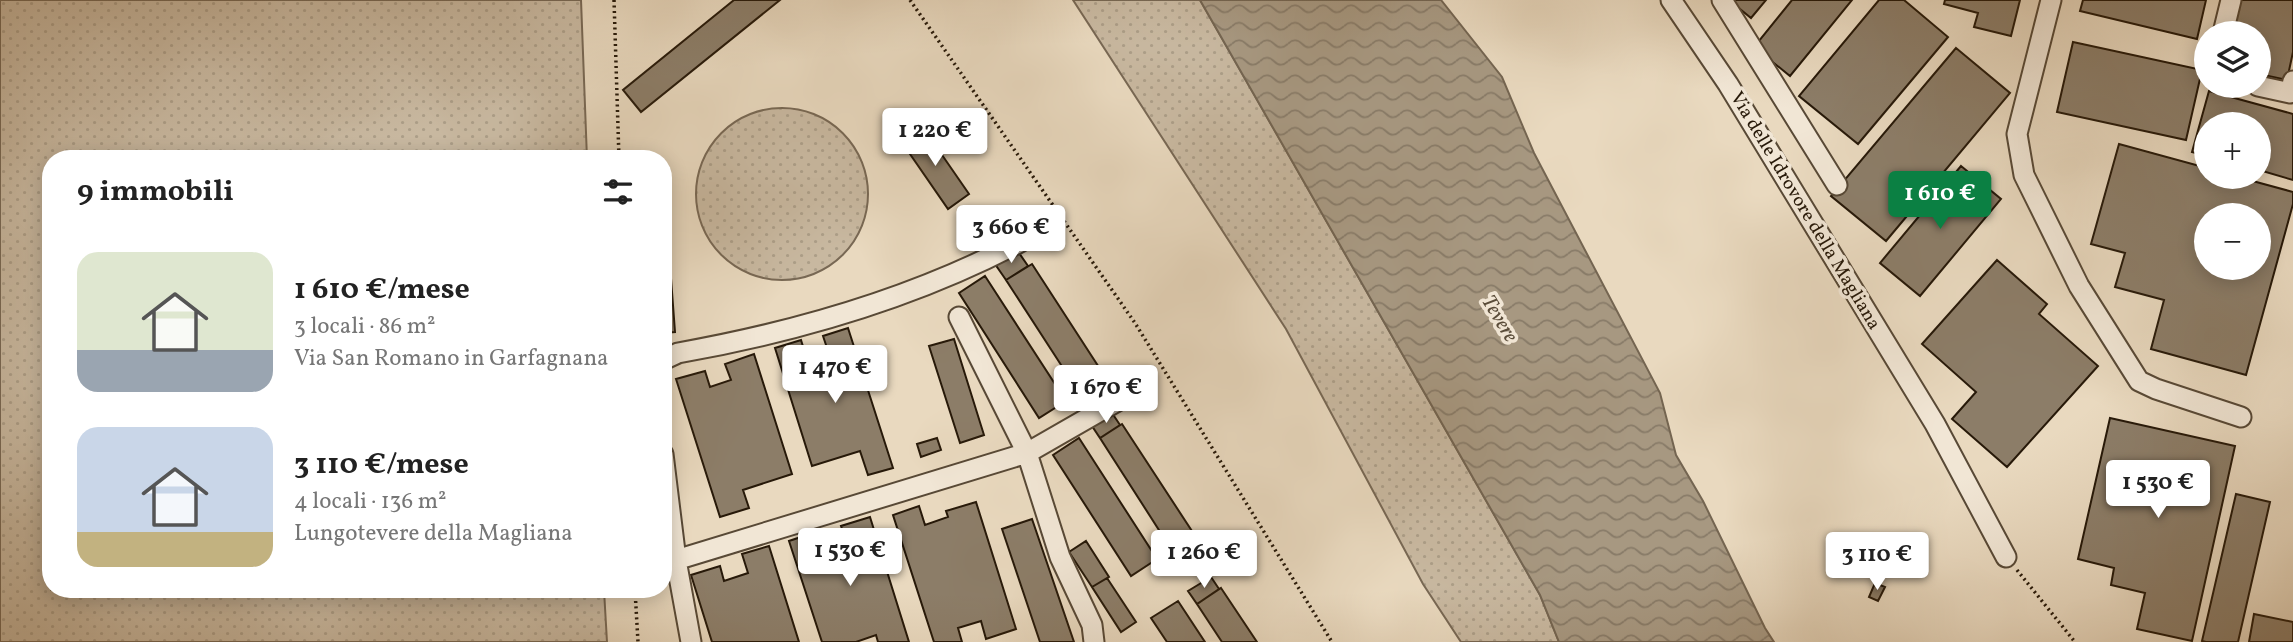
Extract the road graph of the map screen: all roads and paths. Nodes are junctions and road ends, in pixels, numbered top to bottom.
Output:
1 (614, 0) edge
2 (910, 0) edge
3 (1671, 0) edge
4 (1721, 0) edge
5 (2051, 0) edge
6 (2231, 0) edge
7 (2226, 21) edge
8 (2293, 80) edge
9 (2271, 89) edge
10 (619, 150) edge
11 (1837, 185) dead end
12 (1020, 242) dead end
13 (959, 317) dead end
14 (672, 355) edge
15 (1128, 395) dead end
16 (2241, 417) dead end
17 (1027, 453) junction
18 (672, 527) edge
19 (2006, 557) joint
20 (676, 560) junction
21 (635, 598) edge
22 (638, 642) edge
23 (691, 642) edge
24 (1094, 642) edge
25 (1332, 642) edge
26 (2075, 642) edge

1 - 10 path
2 - 25 path
3 - 19 street, Via delle Idrovore della Magliana
4 - 11 street
5 - 16 street
6 - 7 street
8 - 9 street
12 - 14 street
13 - 17 street
15 - 17 street
17 - 20 street
17 - 24 street
18 - 20 street
19 - 26 path
20 - 23 street
21 - 22 path

